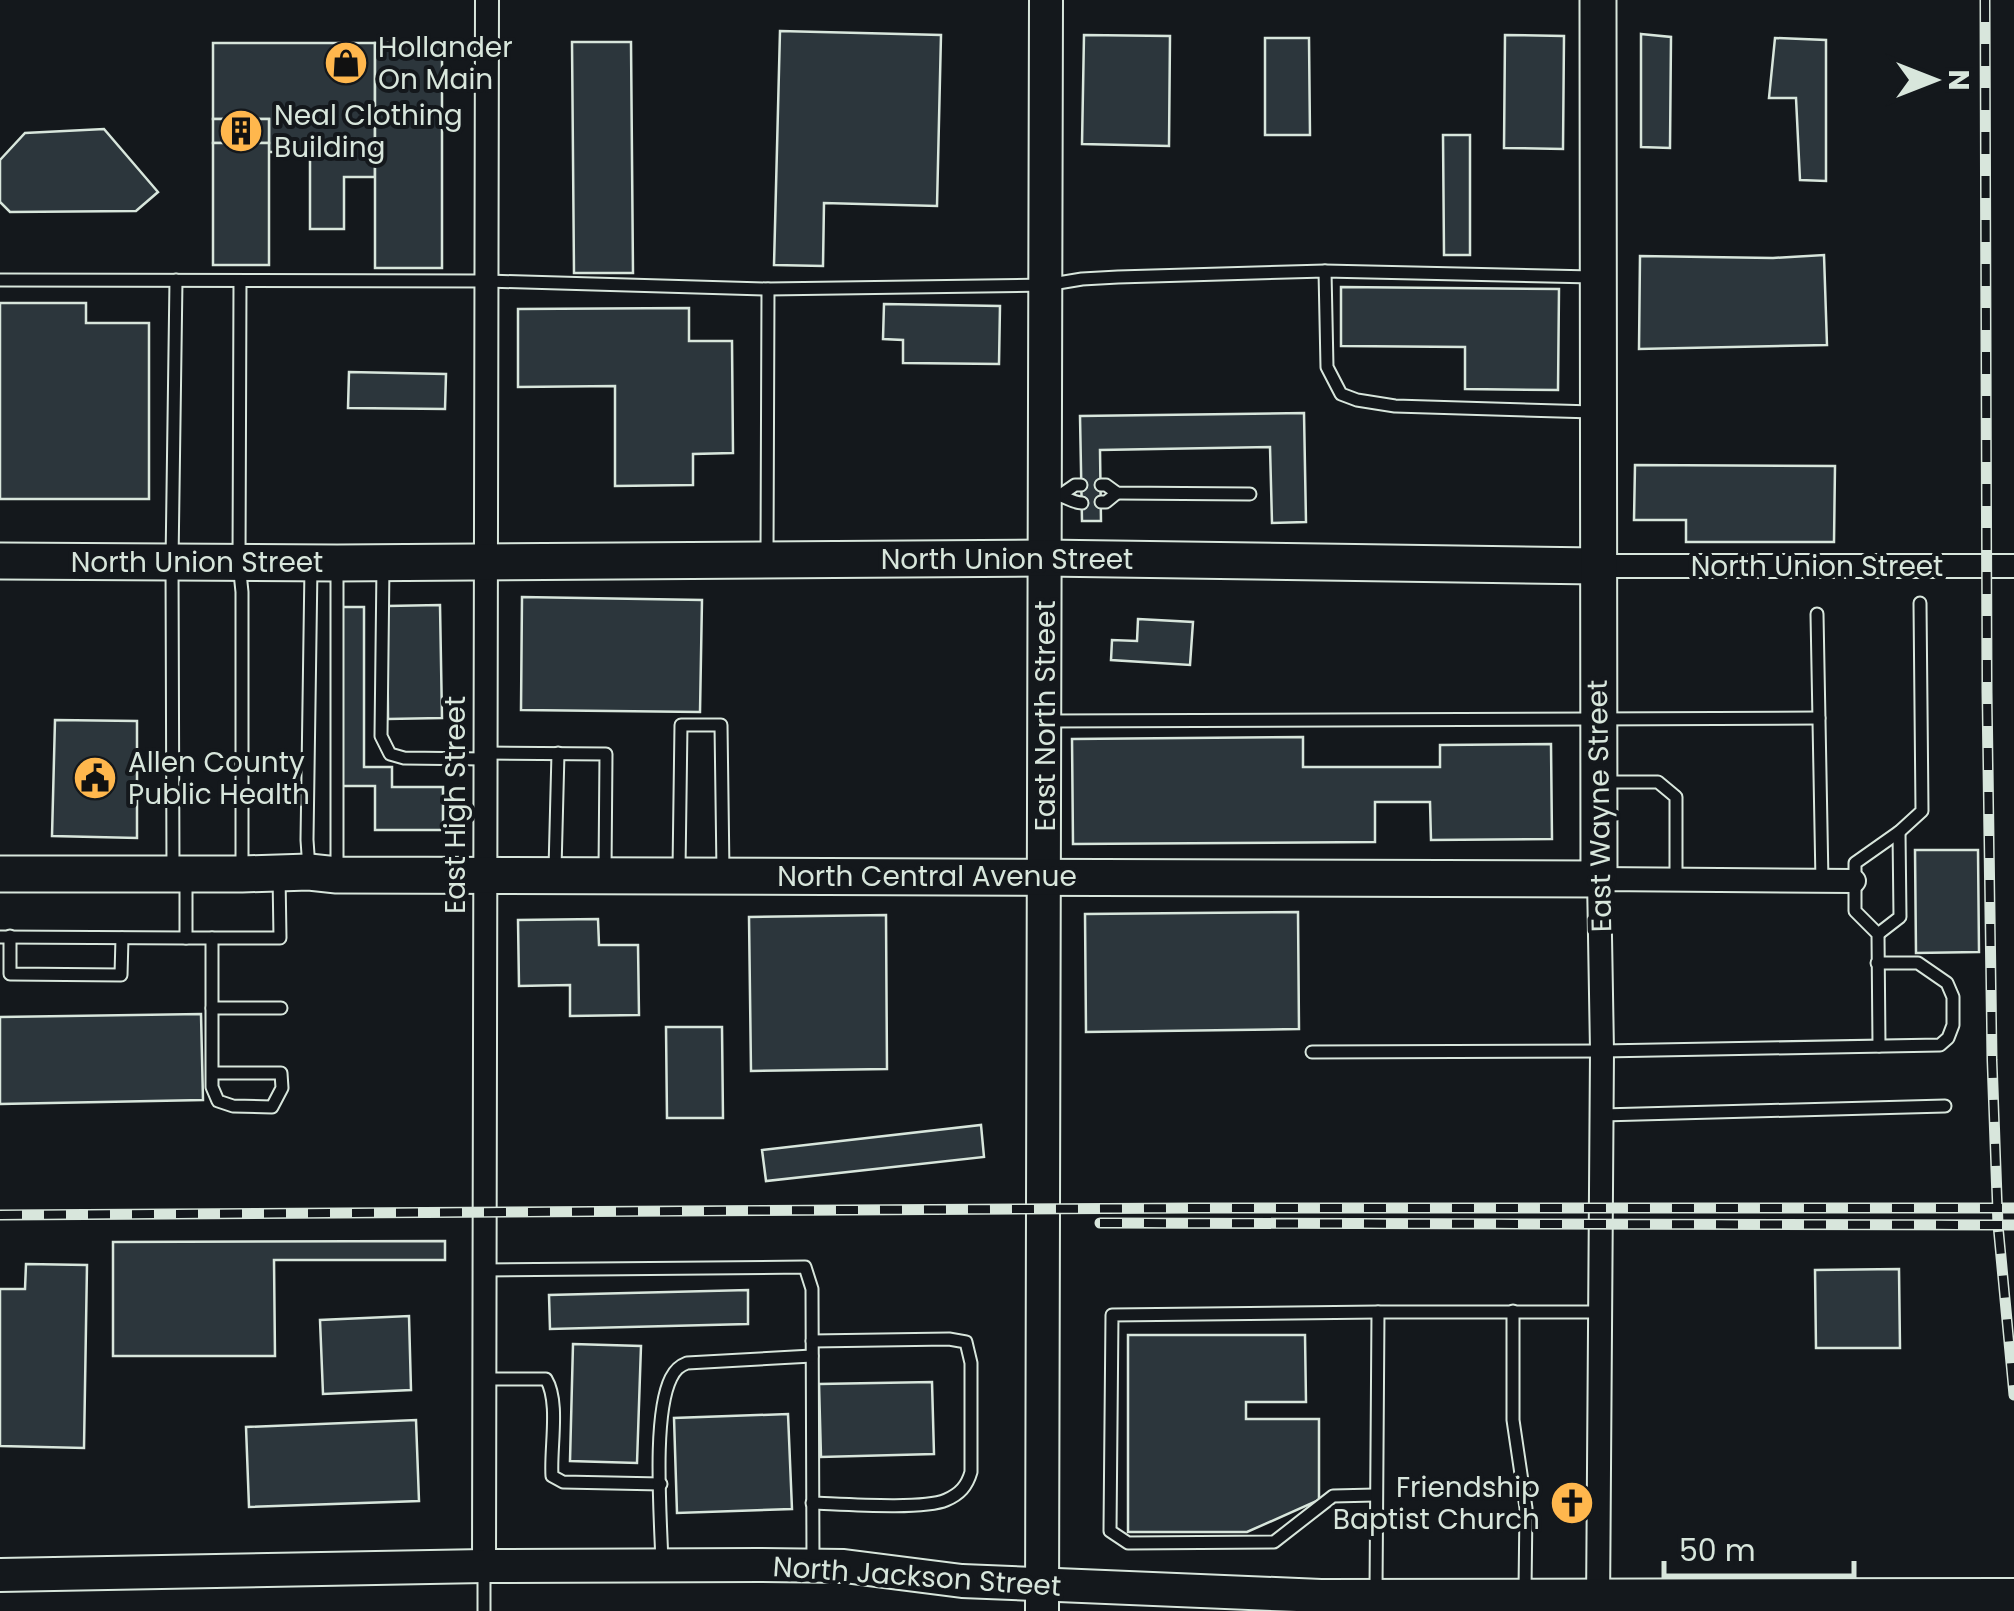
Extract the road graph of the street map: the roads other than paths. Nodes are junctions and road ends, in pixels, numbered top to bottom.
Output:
1 (487, 0) edge
2 (1046, 0) edge
3 (1598, 0) edge
4 (1326, 270) junction
5 (1598, 278) junction
6 (0, 280) edge
7 (176, 280) junction
8 (240, 281) junction
9 (486, 281) junction
10 (1046, 285) junction
11 (768, 289) junction
12 (1598, 412) junction
13 (1081, 485) dead end
14 (1101, 485) dead end
15 (1117, 493) junction
16 (1054, 494) junction
17 (1250, 494) dead end
18 (1082, 502) dead end
19 (1101, 502) dead end
20 (1045, 558) junction
21 (767, 559) junction
22 (0, 561) edge
23 (485, 561) junction
24 (172, 562) junction
25 (239, 562) junction
26 (383, 562) junction
27 (324, 563) junction
28 (1598, 566) junction
29 (2014, 566) edge
30 (1920, 603) dead end
31 (1817, 614) dead end
32 (1819, 718) junction
33 (1598, 719) junction
34 (1045, 721) junction
35 (558, 754) junction
36 (485, 756) junction
37 (1598, 782) junction
38 (1899, 832) junction
39 (308, 873) junction
40 (0, 874) edge
41 (179, 874) junction
42 (242, 874) junction
43 (484, 875) junction
44 (604, 875) junction
45 (679, 875) junction
46 (723, 875) junction
47 (555, 876) junction
48 (1044, 876) junction
49 (1600, 879) junction
50 (1676, 880) junction
51 (1822, 881) junction
52 (1854, 881) junction
53 (1878, 934) junction
54 (5, 936) edge
55 (122, 938) junction
56 (186, 938) junction
57 (212, 938) junction
58 (1877, 963) junction
59 (212, 1008) junction
60 (280, 1008) dead end
61 (1879, 1046) junction
62 (1602, 1051) junction
63 (1312, 1052) dead end
64 (212, 1073) junction
65 (1945, 1106) dead end
66 (1602, 1115) junction
67 (484, 1270) junction
68 (1513, 1311) junction
69 (1378, 1312) junction
70 (1600, 1312) junction
71 (812, 1341) junction
72 (812, 1356) junction
73 (484, 1379) junction
74 (661, 1484) junction
75 (1376, 1494) junction
76 (812, 1504) junction
77 (662, 1565) junction
78 (484, 1566) junction
79 (813, 1566) junction
80 (0, 1576) edge
81 (1376, 1596) junction
82 (1525, 1596) junction
83 (1042, 1598) edge
84 (2003, 1600) edge
85 (1598, 1603) edge
86 (1321, 1604) edge
87 (484, 1611) edge

1 - 9 street, East High Street
2 - 10 main road, East North Street
3 - 5 main road, East Wayne Street
4 - 5 lane
4 - 10 lane
4 - 12 lane
5 - 12 main road, East Wayne Street
6 - 7 lane
7 - 8 lane
7 - 24 lane
8 - 9 lane
8 - 25 lane
9 - 11 lane
9 - 23 street, East High Street
10 - 11 lane
10 - 16 main road, East North Street
11 - 21 lane
12 - 28 main road, East Wayne Street
13 - 16 lane
14 - 15 lane
15 - 17 lane
15 - 19 lane
16 - 18 lane
16 - 20 main road, East North Street
20 - 21 main road, North Union Street
20 - 28 main road, North Union Street
20 - 34 main road, East North Street
21 - 23 main road, North Union Street
22 - 24 main road, North Union Street
23 - 26 main road, North Union Street
23 - 36 street, East High Street
24 - 25 main road, North Union Street
24 - 41 lane
25 - 27 main road, North Union Street
25 - 42 lane
26 - 27 main road, North Union Street
26 - 36 lane
27 - 39 lane
27 - 39 lane
28 - 29 street, North Union Street
28 - 33 main road, East Wayne Street
30 - 38 lane
31 - 32 lane
32 - 33 lane
32 - 51 lane
33 - 34 lane
33 - 37 main road, East Wayne Street
34 - 48 main road, East North Street
35 - 36 lane
35 - 44 lane
35 - 47 lane
36 - 43 street, East High Street
37 - 49 main road, East Wayne Street
37 - 50 lane
38 - 52 lane
38 - 53 lane
39 - 42 main road, North Central Avenue
39 - 43 main road, North Central Avenue
39 - 57 lane
40 - 41 main road, North Central Avenue
41 - 42 main road, North Central Avenue
41 - 56 lane
43 - 47 main road, North Central Avenue
43 - 67 street, East High Street
44 - 45 main road, North Central Avenue
44 - 47 main road, North Central Avenue
45 - 46 main road, North Central Avenue
45 - 46 lane
46 - 48 main road, North Central Avenue
48 - 49 main road, North Central Avenue
48 - 83 main road, East North Street
49 - 50 street, North Central Avenue
49 - 62 street, East Wayne Street
50 - 51 street, North Central Avenue
51 - 52 street, North Central Avenue
52 - 53 lane
53 - 58 lane
54 - 55 lane
54 - 55 lane
55 - 56 lane
56 - 57 lane
57 - 59 lane
58 - 61 lane
58 - 61 lane
59 - 60 lane
59 - 64 lane
61 - 62 lane
62 - 63 lane
62 - 66 street, East Wayne Street
64 - 64 lane
65 - 66 lane
66 - 70 street, East Wayne Street
67 - 71 lane
67 - 73 street, East High Street
68 - 69 lane
68 - 70 lane
68 - 82 lane
69 - 75 lane
69 - 75 lane
70 - 85 street, East Wayne Street
71 - 72 lane
71 - 76 lane
72 - 74 lane
72 - 76 lane
73 - 74 lane
73 - 78 street, East High Street
74 - 77 lane
75 - 81 lane
76 - 79 lane
77 - 78 main road, North Jackson Street
77 - 79 main road, North Jackson Street
78 - 80 main road, North Jackson Street
78 - 87 lane, East High Street
79 - 83 main road, North Jackson Street
81 - 82 main road, North Jackson Street
81 - 86 main road, North Jackson Street
82 - 85 main road, North Jackson Street
83 - 86 main road, North Jackson Street
84 - 85 main road, North Jackson Street

